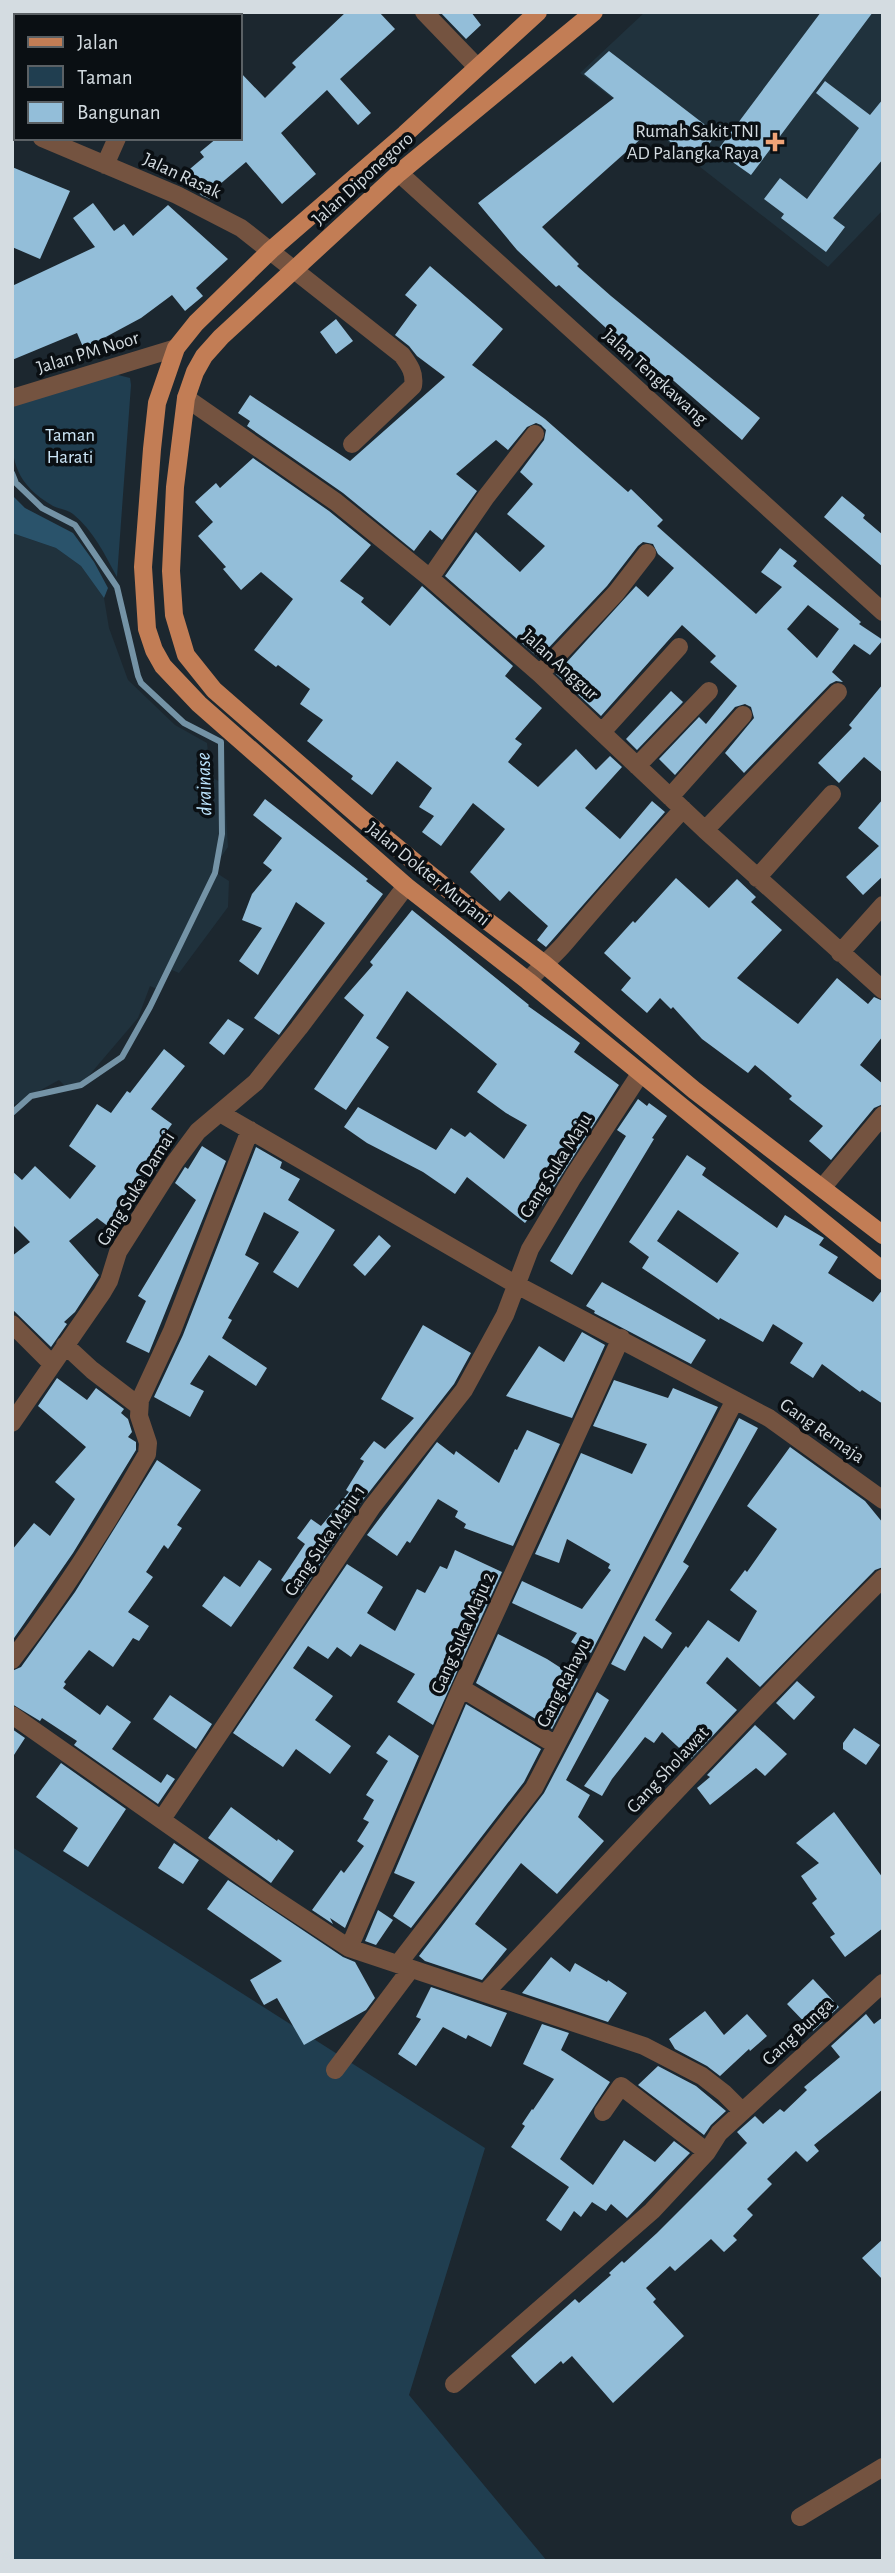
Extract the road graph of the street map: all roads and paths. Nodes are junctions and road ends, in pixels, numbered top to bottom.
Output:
1 (424, 12) edge
2 (538, 12) edge
3 (593, 12) edge
4 (477, 67) junction
5 (47, 140) edge
6 (116, 140) edge
7 (106, 165) junction
8 (399, 173) junction
9 (271, 250) junction
10 (294, 269) junction
11 (176, 348) junction
12 (13, 397) edge
13 (187, 398) junction
14 (157, 403) joint
15 (535, 434) dead end
16 (352, 444) dead end
17 (647, 553) dead end
18 (430, 578) junction
19 (883, 612) edge
20 (679, 647) dead end
21 (540, 674) junction
22 (214, 690) junction
23 (709, 691) dead end
24 (838, 692) dead end
25 (200, 704) junction
26 (743, 715) dead end
27 (602, 733) junction
28 (637, 766) junction
29 (318, 780) junction
30 (832, 794) dead end
31 (304, 796) junction
32 (676, 803) junction
33 (705, 830) junction
34 (757, 878) junction
35 (406, 886) junction
36 (883, 905) edge
37 (840, 953) junction
38 (543, 963) junction
39 (528, 981) junction
40 (883, 990) edge
41 (640, 1074) junction
42 (719, 1109) junction
43 (220, 1113) junction
44 (883, 1115) edge
45 (704, 1126) junction
46 (250, 1129) junction
47 (822, 1188) junction
48 (883, 1235) edge
49 (883, 1271) edge
50 (515, 1284) junction
51 (12, 1324) edge
52 (621, 1338) junction
53 (65, 1345) junction
54 (52, 1364) junction
55 (735, 1400) junction
56 (139, 1406) junction
57 (12, 1423) edge
58 (883, 1500) edge
59 (883, 1578) edge
60 (12, 1660) edge
61 (461, 1688) junction
62 (12, 1715) edge
63 (556, 1745) junction
64 (162, 1819) junction
65 (349, 1948) junction
66 (404, 1967) junction
67 (883, 1983) edge
68 (485, 1993) junction
69 (335, 2070) dead end
70 (603, 2112) dead end
71 (742, 2112) junction
72 (707, 2152) junction
73 (454, 2384) dead end
74 (883, 2467) edge
75 (800, 2517) dead end

1 - 4 street
2 - 4 main road, Jalan Diponegoro
3 - 8 main road, Jalan Diponegoro
4 - 9 main road, Jalan Diponegoro
5 - 7 street, Jalan Rasak
6 - 7 street
7 - 9 street, Jalan Rasak
8 - 10 main road, Jalan Diponegoro
8 - 19 street, Jalan Tengkawang
9 - 10 street, Jalan Rasak
9 - 11 main road, Jalan Diponegoro
10 - 13 main road, Jalan Diponegoro
10 - 16 street, Jalan Rasak
11 - 12 street, Jalan PM Noor
11 - 14 main road, Jalan Diponegoro
13 - 18 street, Jalan Anggur
13 - 22 main road, Jalan Dokter Murjani
14 - 25 main road, Jalan Dokter Murjani
15 - 18 street
17 - 21 street
18 - 21 street, Jalan Anggur
20 - 27 street
21 - 27 street, Jalan Anggur
22 - 25 main road
22 - 29 main road, Jalan Dokter Murjani
23 - 28 street
24 - 33 street
25 - 31 main road, Jalan Dokter Murjani
26 - 32 street
27 - 28 street, Jalan Anggur
28 - 32 street, Jalan Anggur
29 - 31 main road
29 - 38 main road, Jalan Dokter Murjani
30 - 34 street
31 - 35 main road, Jalan Dokter Murjani
32 - 33 street, Jalan Anggur
32 - 38 street
33 - 34 street, Jalan Anggur
34 - 37 street, Jalan Anggur
35 - 39 main road, Jalan Dokter Murjani
35 - 43 street, Gang Suka Damai
36 - 37 street
37 - 40 street, Jalan Anggur
38 - 39 street
38 - 42 main road, Jalan Dokter Murjani
39 - 41 main road, Jalan Dokter Murjani
41 - 45 main road, Jalan Dokter Murjani
41 - 50 street, Gang Suka Maju
42 - 45 main road
42 - 47 main road, Jalan Dokter Murjani
43 - 46 street, Gang Remaja
43 - 53 street, Gang Suka Damai
44 - 47 street
45 - 49 main road, Jalan Dokter Murjani
46 - 50 street, Gang Remaja
46 - 56 street
47 - 48 main road, Jalan Dokter Murjani
50 - 52 street, Gang Remaja
50 - 64 street, Gang Suka Maju 1
51 - 54 street
52 - 55 street, Gang Remaja
52 - 61 street, Gang Suka Maju 2
53 - 54 street, Gang Suka Damai
53 - 56 street
54 - 57 street, Gang Suka Damai
55 - 58 street, Gang Remaja
55 - 63 street, Gang Rahayu
56 - 60 street
59 - 68 street, Gang Sholawat
61 - 63 street
61 - 65 street, Gang Suka Maju 2
62 - 64 street
63 - 66 street, Gang Rahayu
64 - 65 street
65 - 66 street
66 - 68 street
66 - 69 street, Gang Rahayu
67 - 71 street, Gang Bunga
68 - 71 street
70 - 72 street
71 - 72 street, Gang Bunga
72 - 73 street, Gang Bunga
74 - 75 street

